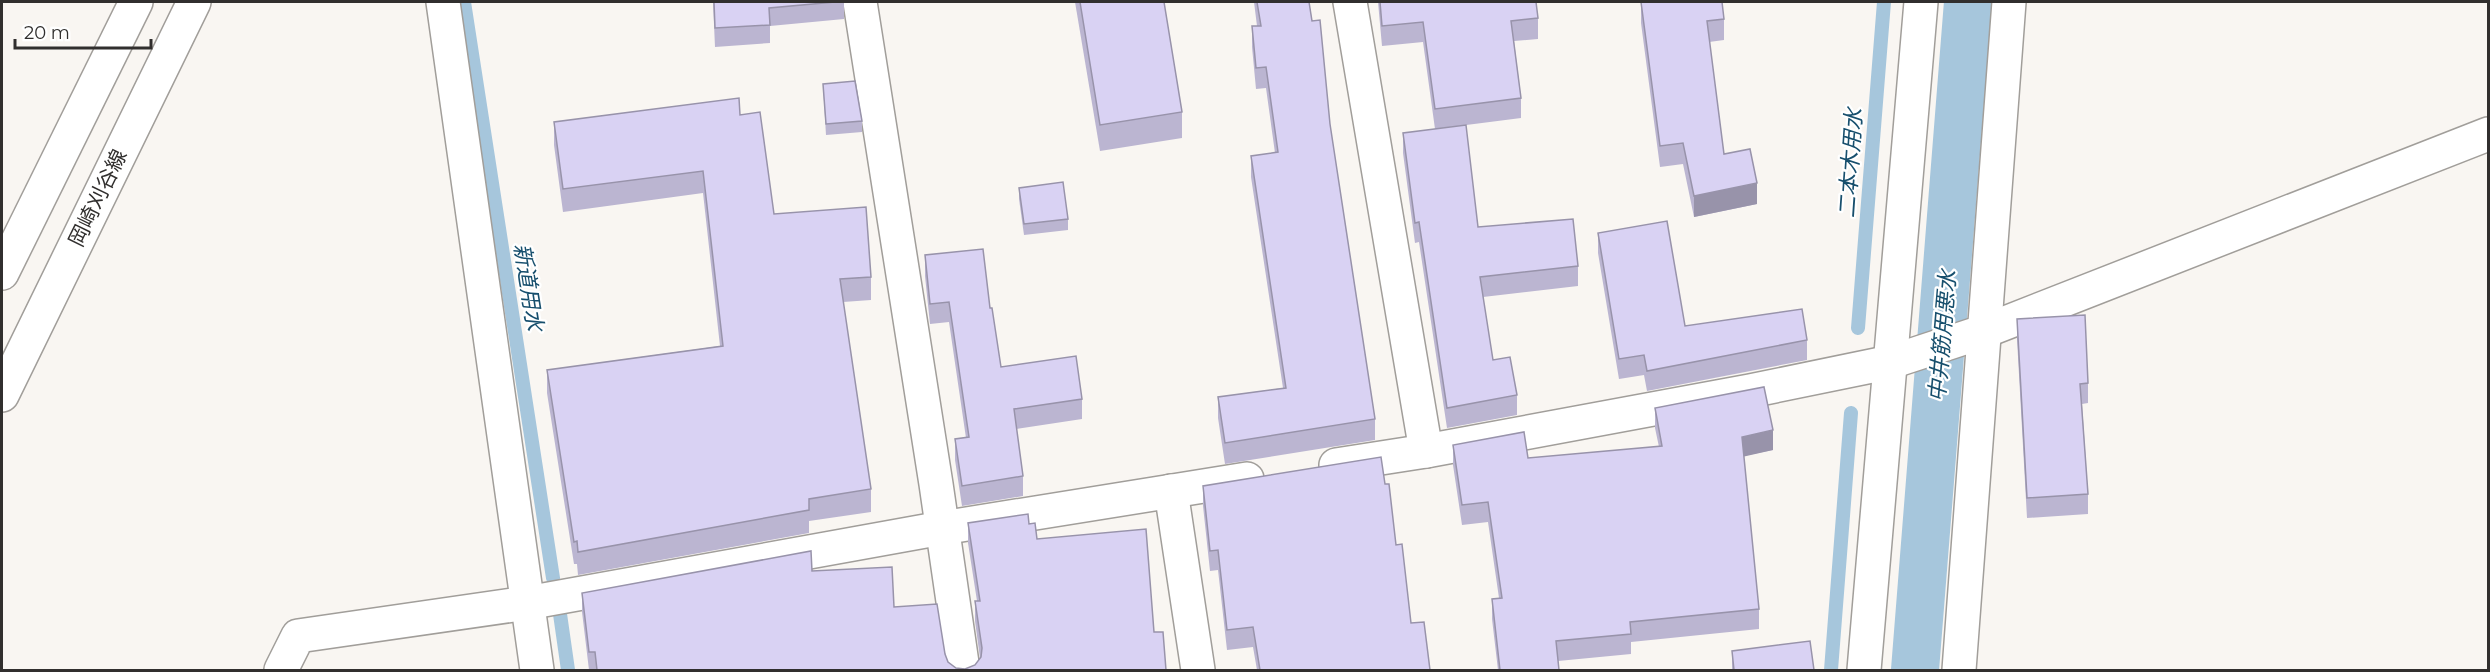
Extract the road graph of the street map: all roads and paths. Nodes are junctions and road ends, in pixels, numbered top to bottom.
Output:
1 (136, 2) edge
2 (194, 2) edge
3 (443, 2) edge
4 (860, 2) edge
5 (1350, 2) edge
6 (1921, 2) edge
7 (2009, 2) edge
8 (2488, 134) edge
9 (2, 273) edge
10 (1985, 331) junction
11 (1891, 362) junction
12 (2, 395) edge
13 (1426, 451) junction
14 (1310, 469) edge
15 (1275, 475) edge
16 (1171, 491) junction
17 (942, 528) junction
18 (527, 603) junction
19 (281, 670) edge
20 (537, 670) edge
21 (963, 670) edge
22 (1198, 670) edge
23 (1864, 670) edge
24 (1959, 670) edge

1 - 9 street
2 - 12 street, 岡崎刈谷線
3 - 18 street
4 - 17 street
5 - 13 street
6 - 11 street
7 - 10 street
8 - 10 street
10 - 11 street
10 - 24 street
11 - 13 street
11 - 23 street
13 - 14 street
15 - 16 street
16 - 17 street
16 - 22 street
17 - 18 street
17 - 21 street
18 - 19 street
18 - 20 street

